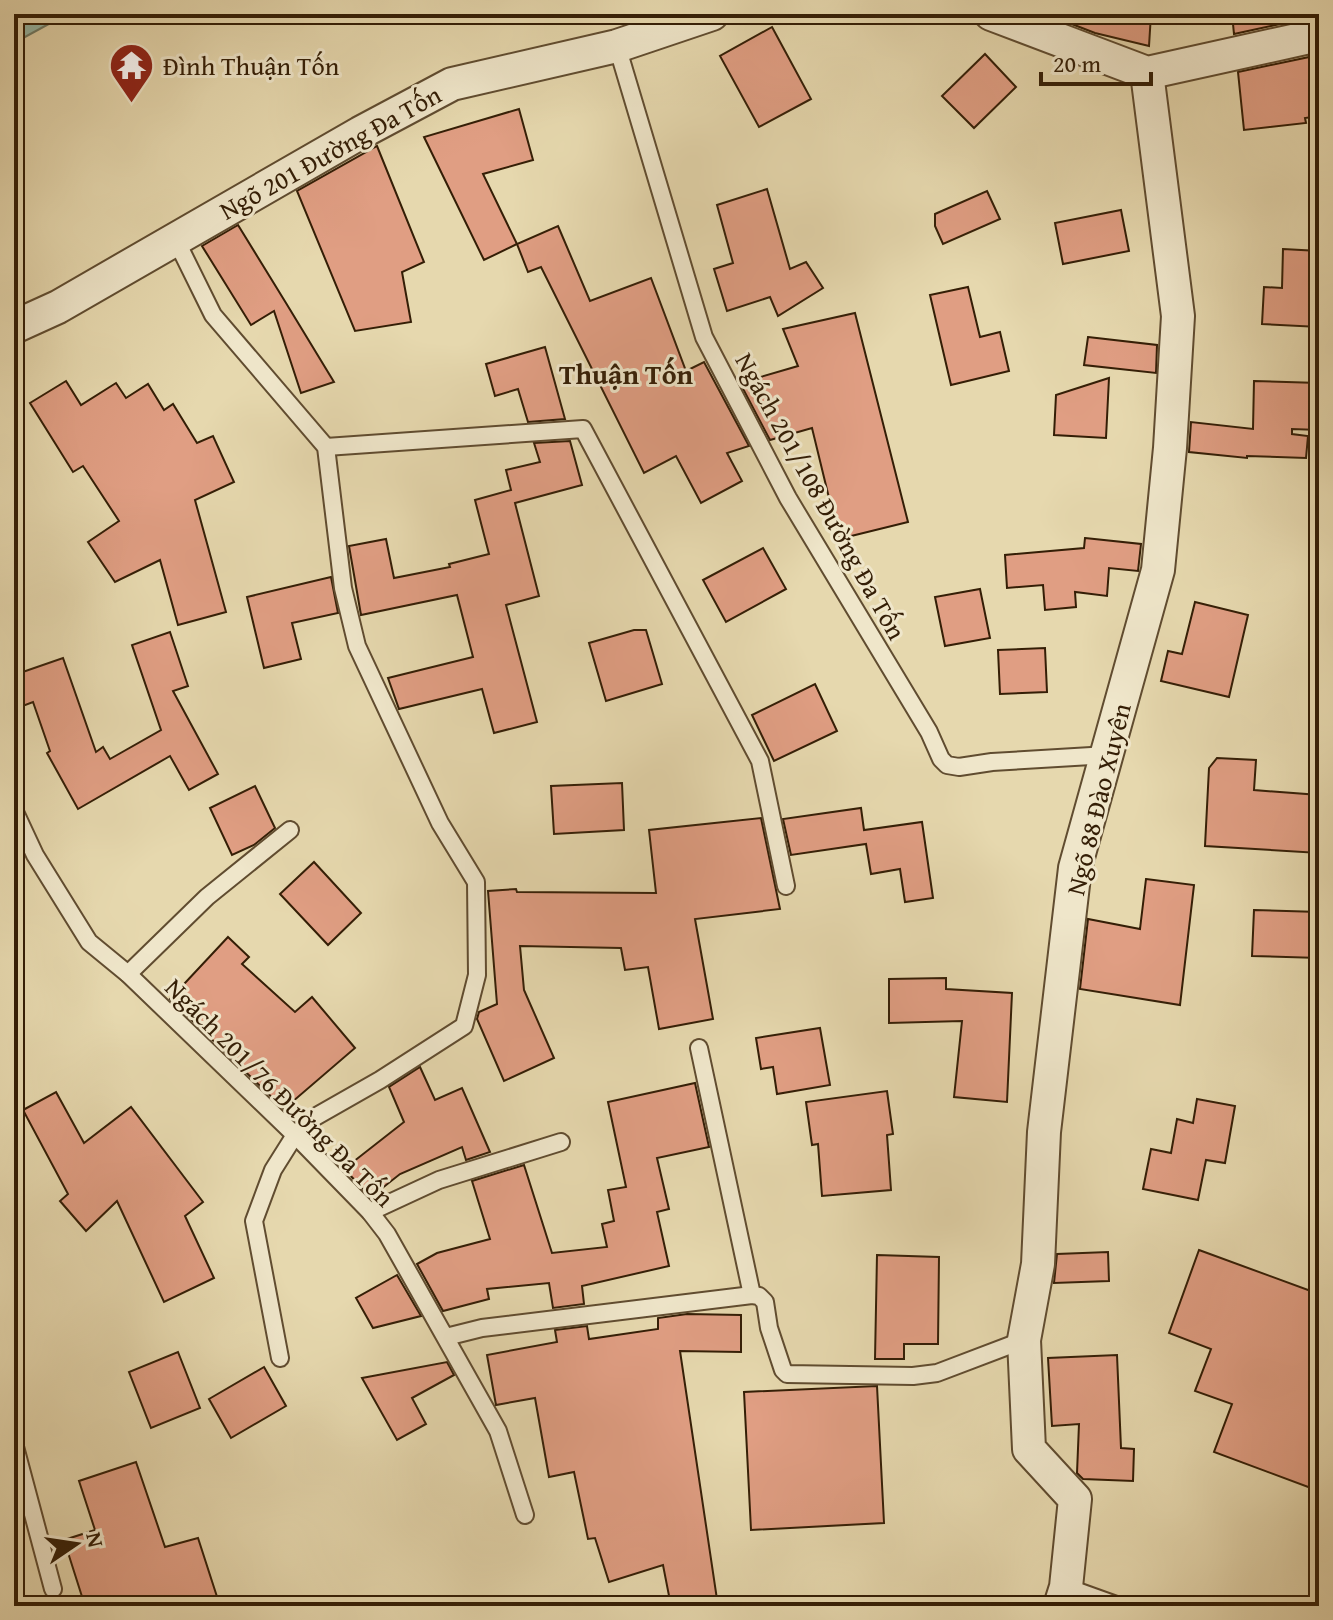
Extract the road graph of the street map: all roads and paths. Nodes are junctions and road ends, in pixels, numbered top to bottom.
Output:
1 (712, 14) edge
2 (991, 14) edge
3 (1319, 35) edge
4 (617, 46) junction
5 (1147, 73) junction
6 (176, 240) junction
7 (14, 327) edge
8 (326, 447) junction
9 (1108, 755) junction
10 (14, 810) edge
11 (290, 830) dead end
12 (786, 886) dead end
13 (128, 974) junction
14 (699, 1048) dead end
15 (295, 1135) junction
16 (561, 1142) dead end
17 (370, 1212) junction
18 (752, 1295) junction
19 (446, 1337) junction
20 (1024, 1340) junction
21 (280, 1358) dead end
22 (14, 1443) edge
23 (525, 1515) dead end
24 (53, 1589) dead end
25 (1063, 1597) edge
26 (1119, 1606) edge

1 - 4 street, Ngõ 201 Đường Đa Tốn
2 - 5 street
3 - 5 street
4 - 6 street, Ngõ 201 Đường Đa Tốn
4 - 9 lane, Ngách 201/108 Đường Đa Tốn
5 - 9 street, Ngõ 88 Đào Xuyên
6 - 7 street, Ngõ 201 Đường Đa Tốn
6 - 8 lane
8 - 12 lane
8 - 15 lane
9 - 20 street, Ngõ 88 Đào Xuyên
10 - 13 lane, Ngách 201/76 Đường Đa Tốn
11 - 13 lane
13 - 15 lane, Ngách 201/76 Đường Đa Tốn
14 - 18 lane
15 - 17 lane, Ngách 201/76 Đường Đa Tốn
15 - 21 lane
16 - 17 lane
17 - 19 lane, Ngách 201/76 Đường Đa Tốn
18 - 19 lane
18 - 20 lane
19 - 23 lane, Ngách 201/76 Đường Đa Tốn
20 - 25 street, Ngõ 88 Đào Xuyên
22 - 24 lane
25 - 26 lane

